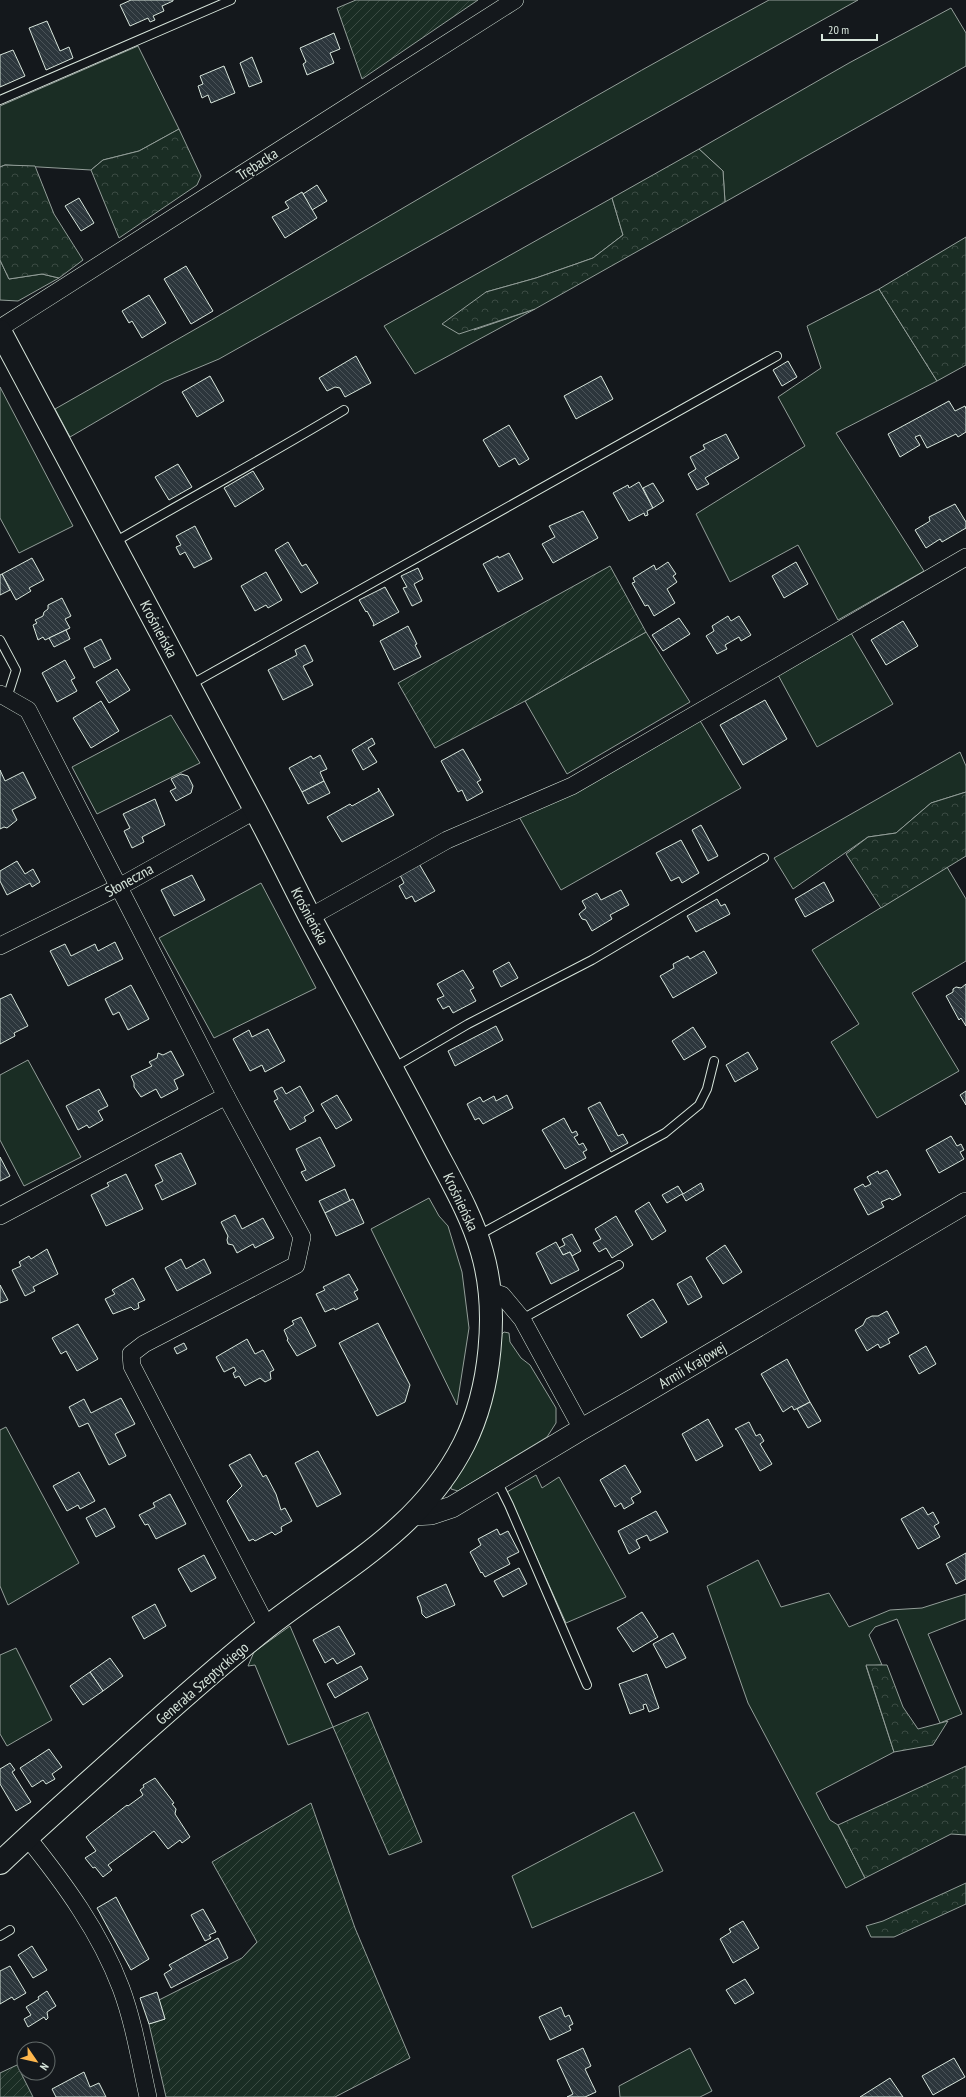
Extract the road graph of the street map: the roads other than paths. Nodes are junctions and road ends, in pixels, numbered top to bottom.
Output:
1 (231, 0) edge
2 (515, 0) edge
3 (0, 100) edge
4 (0, 330) edge
5 (6, 356) edge
6 (777, 356) dead end
7 (344, 410) dead end
8 (113, 543) junction
9 (966, 557) edge
10 (0, 640) edge
11 (189, 685) junction
12 (4, 696) edge
13 (256, 810) junction
14 (764, 858) dead end
15 (119, 887) junction
16 (310, 917) junction
17 (0, 946) edge
18 (714, 1061) dead end
19 (393, 1068) junction
20 (226, 1096) junction
21 (966, 1203) edge
22 (0, 1216) edge
23 (476, 1236) junction
24 (619, 1265) dead end
25 (490, 1291) junction
26 (522, 1318) junction
27 (582, 1429) junction
28 (497, 1480) junction
29 (413, 1515) junction
30 (267, 1627) junction
31 (587, 1685) dead end
32 (27, 1837) junction
33 (0, 1863) edge
34 (10, 1930) dead end
35 (0, 1936) edge
36 (148, 2097) edge

1 - 3 lane
2 - 4 street, Trębacka
4 - 5 main road, Krośnieńska
5 - 8 main road, Krośnieńska
6 - 11 lane
7 - 8 lane
8 - 11 main road, Krośnieńska
9 - 16 street
10 - 12 lane
11 - 13 main road, Krośnieńska
12 - 15 street
13 - 15 street, Słoneczna
13 - 16 main road, Krośnieńska
14 - 19 lane
15 - 17 street, Słoneczna
15 - 20 street
16 - 19 main road, Krośnieńska
18 - 23 lane
19 - 23 main road, Krośnieńska
20 - 22 street
20 - 30 street
21 - 27 street, Armii Krajowej
23 - 25 main road, Krośnieńska
24 - 26 lane
25 - 26 street
25 - 29 main road, Krośnieńska
26 - 27 street
27 - 28 street, Armii Krajowej
28 - 29 street, Armii Krajowej
28 - 31 lane
29 - 30 main road, Generała Szeptyckiego
30 - 32 main road, Generała Szeptyckiego
32 - 33 main road, Generała Szeptyckiego
32 - 36 street
34 - 35 lane

